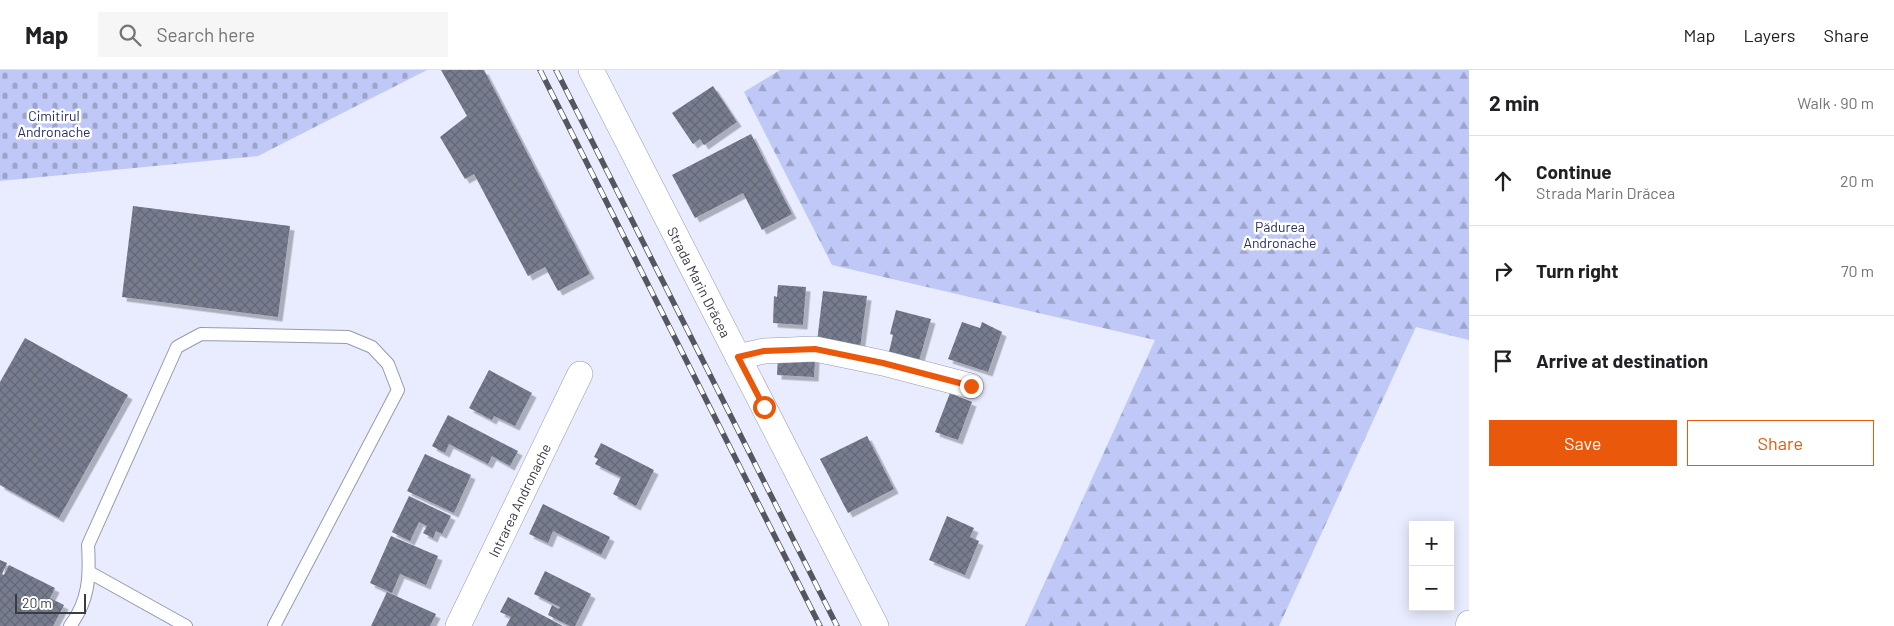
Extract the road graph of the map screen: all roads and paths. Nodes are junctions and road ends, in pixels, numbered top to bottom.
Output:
1 (591, 70) edge
2 (738, 357) junction
3 (580, 374) dead end
4 (971, 386) dead end
5 (90, 572) junction
6 (70, 626) edge
7 (186, 626) edge
8 (274, 626) edge
9 (458, 626) edge
10 (876, 626) edge

1 - 2 street, Strada Marin Drăcea
2 - 4 street
2 - 10 street, Strada Marin Drăcea
3 - 9 street, Intrarea Andronache
5 - 6 lane
5 - 7 lane
5 - 8 lane

